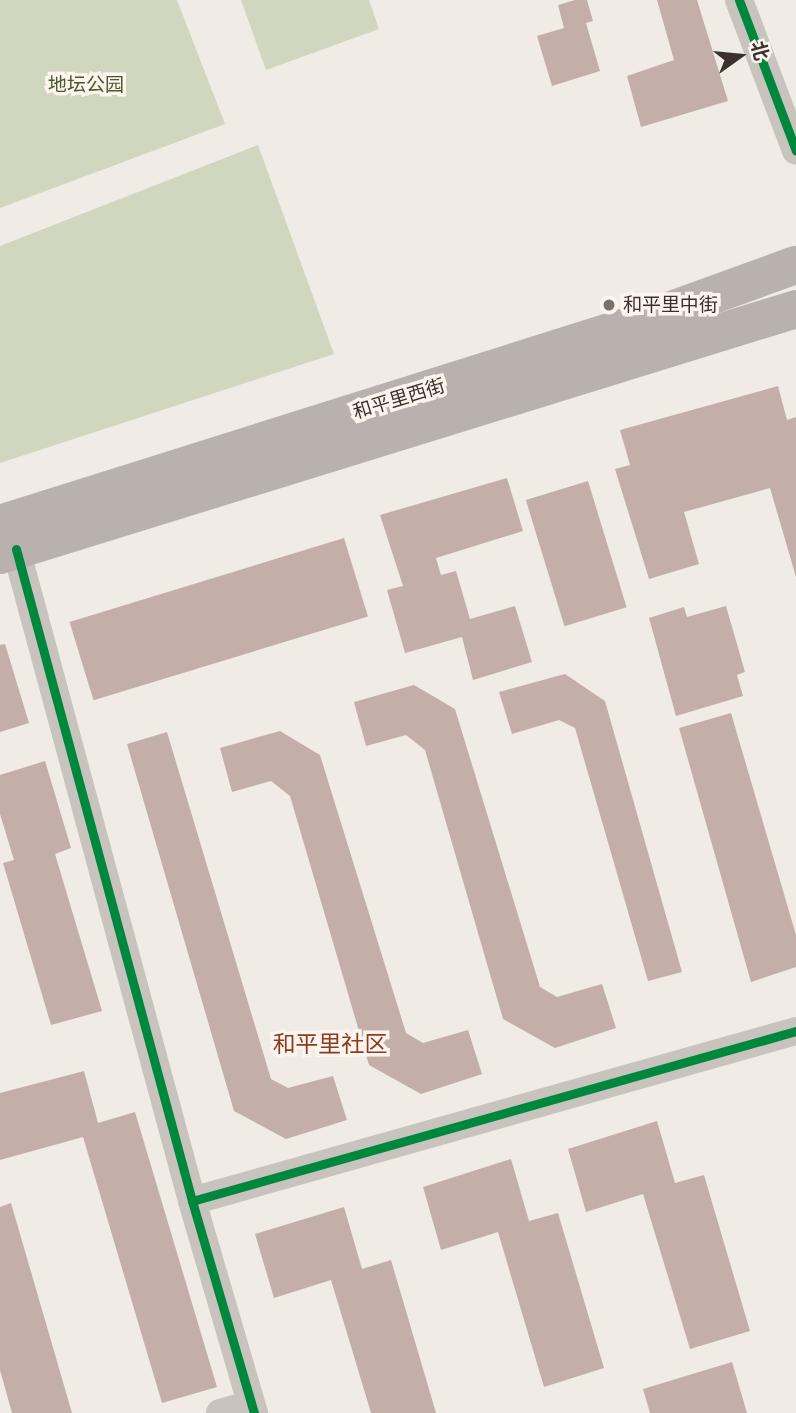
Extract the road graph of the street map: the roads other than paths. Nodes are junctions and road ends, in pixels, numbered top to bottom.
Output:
1 (739, 0) edge
2 (796, 151) edge
3 (796, 265) edge
4 (796, 309) edge
5 (5, 543) edge
6 (796, 1031) edge
7 (192, 1200) junction
8 (252, 1408) edge
9 (220, 1413) edge

1 - 2 street
3 - 5 main road, 和平里西街
4 - 5 main road, 和平里西街
5 - 7 street
6 - 7 street
7 - 8 street
8 - 9 street

